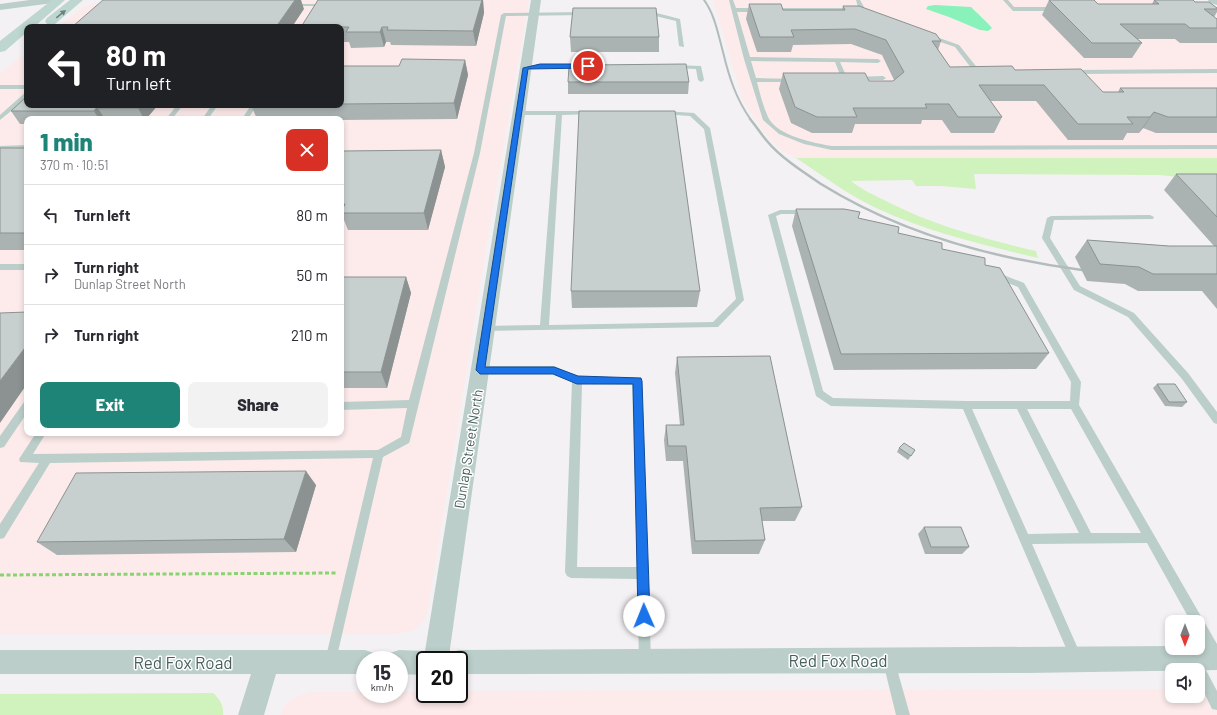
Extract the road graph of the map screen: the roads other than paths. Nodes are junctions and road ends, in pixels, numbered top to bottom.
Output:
1 (53, 0) edge
2 (59, 0) edge
3 (78, 0) edge
4 (322, 0) edge
5 (732, 0) edge
6 (858, 0) edge
7 (1005, 0) edge
8 (1214, 0) edge
9 (1217, 1) edge
10 (288, 5) edge
11 (318, 5) junction
12 (333, 5) edge
13 (0, 7) edge
14 (535, 7) edge
15 (1060, 9) edge
16 (734, 10) junction
17 (858, 10) junction
18 (315, 11) edge
19 (638, 12) edge
20 (590, 13) edge
21 (866, 13) edge
22 (30, 24) edge
23 (48, 24) edge
24 (24, 28) edge
25 (922, 34) edge
26 (24, 43) edge
27 (682, 46) dead end
28 (0, 48) edge
29 (747, 59) junction
30 (837, 61) junction
31 (878, 61) dead end
32 (0, 63) edge
33 (603, 66) edge
34 (667, 66) edge
35 (526, 68) junction
36 (1217, 71) edge
37 (985, 72) edge
38 (1064, 72) edge
39 (882, 78) dead end
40 (702, 80) dead end
41 (754, 80) junction
42 (800, 80) edge
43 (838, 80) edge
44 (845, 80) junction
45 (0, 87) edge
46 (24, 87) edge
47 (24, 96) edge
48 (19, 101) junction
49 (24, 101) edge
50 (178, 108) edge
51 (518, 113) junction
52 (559, 113) junction
53 (598, 113) edge
54 (653, 113) edge
55 (171, 116) edge
56 (0, 118) edge
57 (24, 147) edge
58 (1217, 147) edge
59 (0, 148) edge
60 (820, 212) edge
61 (1150, 217) dead end
62 (0, 267) edge
63 (24, 267) edge
64 (991, 273) edge
65 (544, 328) junction
66 (486, 329) junction
67 (480, 370) junction
68 (577, 380) junction
69 (413, 404) junction
70 (966, 405) junction
71 (1020, 405) junction
72 (1074, 405) junction
73 (344, 406) edge
74 (24, 409) edge
75 (1217, 420) edge
76 (40, 436) edge
77 (0, 444) edge
78 (379, 454) junction
79 (47, 459) junction
80 (0, 534) edge
81 (1151, 538) junction
82 (1025, 539) junction
83 (1088, 539) junction
84 (643, 573) junction
85 (1194, 615) edge
86 (1205, 644) edge
87 (437, 651) edge
88 (1209, 657) edge
89 (1077, 659) junction
90 (645, 660) junction
91 (889, 660) junction
92 (0, 662) edge
93 (268, 662) junction
94 (330, 662) junction
95 (356, 662) edge
96 (468, 662) edge
97 (1217, 704) edge
98 (251, 715) edge
99 (903, 715) edge

1 - 13 street
2 - 22 main road
23 -> 3 main road
4 - 11 lane
5 - 16 lane
6 - 17 lane
7 - 15 lane
8 - 9 street
10 - 11 lane
11 - 12 lane
11 - 18 lane
14 - 20 lane
14 - 35 street, Dunlap Street North
14 - 69 lane
16 - 17 lane
16 - 29 lane
17 - 21 lane
19 - 27 lane
24 - 28 main road
25 - 37 lane
26 - 32 main road
29 - 30 lane
29 - 41 lane
30 - 31 lane
30 - 44 lane
33 - 35 lane
34 - 40 lane
35 - 51 street, Dunlap Street North
36 - 38 lane
39 - 44 lane
41 - 42 lane
41 - 58 lane
43 - 44 lane
45 - 46 lane
47 - 48 lane
48 - 49 lane
48 - 56 lane
50 - 55 lane
51 - 52 lane
51 - 66 street, Dunlap Street North
52 - 53 lane
52 - 65 lane
54 - 65 lane
57 - 59 lane
60 - 70 lane
61 - 75 lane
62 - 63 lane
64 - 72 lane
65 - 66 lane
66 - 67 street, Dunlap Street North
67 - 68 lane
67 - 87 street, Dunlap Street North
68 - 84 lane
68 - 84 lane
69 - 73 lane
69 - 78 lane
70 - 71 lane
70 - 82 lane
71 - 72 lane
71 - 83 lane
72 - 81 lane
74 - 77 lane
76 - 79 lane
78 - 79 lane
78 - 94 lane
79 - 80 lane
81 - 83 lane
81 - 85 lane
82 - 83 lane
82 - 89 lane
84 - 90 lane
86 - 88 lane
88 - 89 street, Red Fox Road
88 - 97 lane
89 - 91 street, Red Fox Road
90 - 91 street, Red Fox Road
90 - 96 street, Red Fox Road
91 - 99 lane
92 - 93 street, Red Fox Road
93 - 94 street, Red Fox Road
93 - 98 street
94 - 95 street, Red Fox Road

